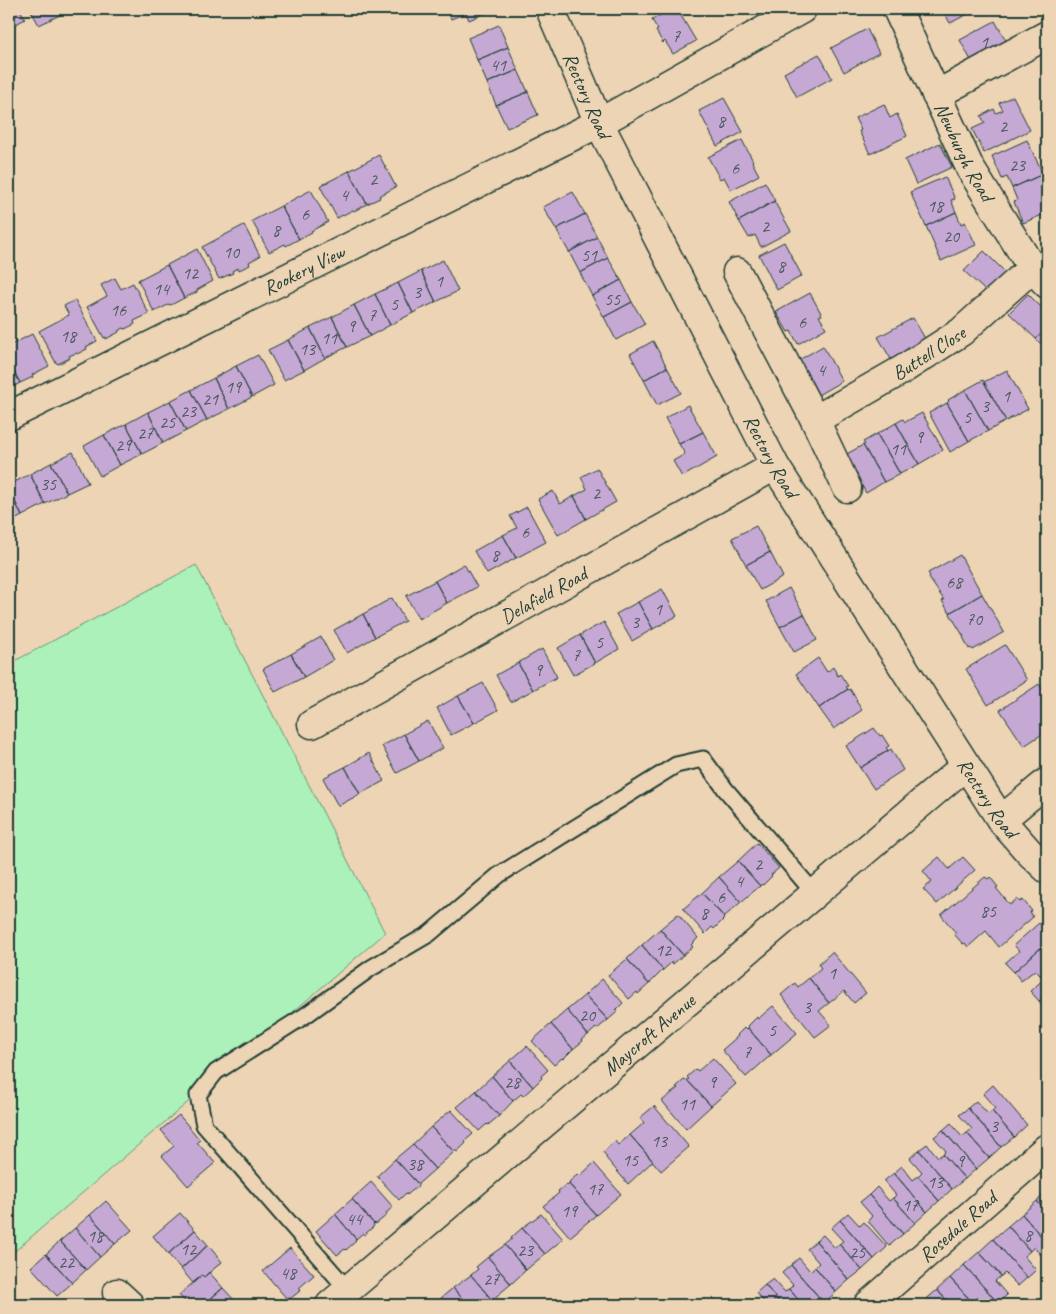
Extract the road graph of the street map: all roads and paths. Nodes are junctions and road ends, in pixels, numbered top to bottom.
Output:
1 (550, 9) edge
2 (802, 9) edge
3 (897, 9) edge
4 (1047, 35) edge
5 (936, 95) junction
6 (599, 123) junction
7 (737, 272) dead end
8 (1039, 276) edge
9 (9, 416) edge
10 (815, 420) junction
11 (775, 466) junction
12 (847, 488) dead end
13 (312, 724) dead end
14 (966, 766) junction
15 (1047, 782) edge
16 (1001, 820) junction
17 (1047, 869) edge
18 (815, 894) junction
19 (1047, 1148) edge
20 (339, 1298) edge
21 (868, 1305) edge

1 - 6 street, Rectory Road
2 - 6 street
3 - 5 street, Newburgh Road
4 - 5 street
5 - 8 street, Newburgh Road
6 - 9 street, Rookery View
6 - 11 street, Rectory Road
7 - 10 street
8 - 10 street, Buttell Close
10 - 12 street
11 - 13 street, Delafield Road
11 - 14 street, Rectory Road
14 - 16 street, Rectory Road
14 - 18 street, Maycroft Avenue
15 - 16 street
16 - 17 street, Rectory Road
18 - 20 street, Maycroft Avenue
18 - 20 lane
19 - 21 street, Rosedale Road

